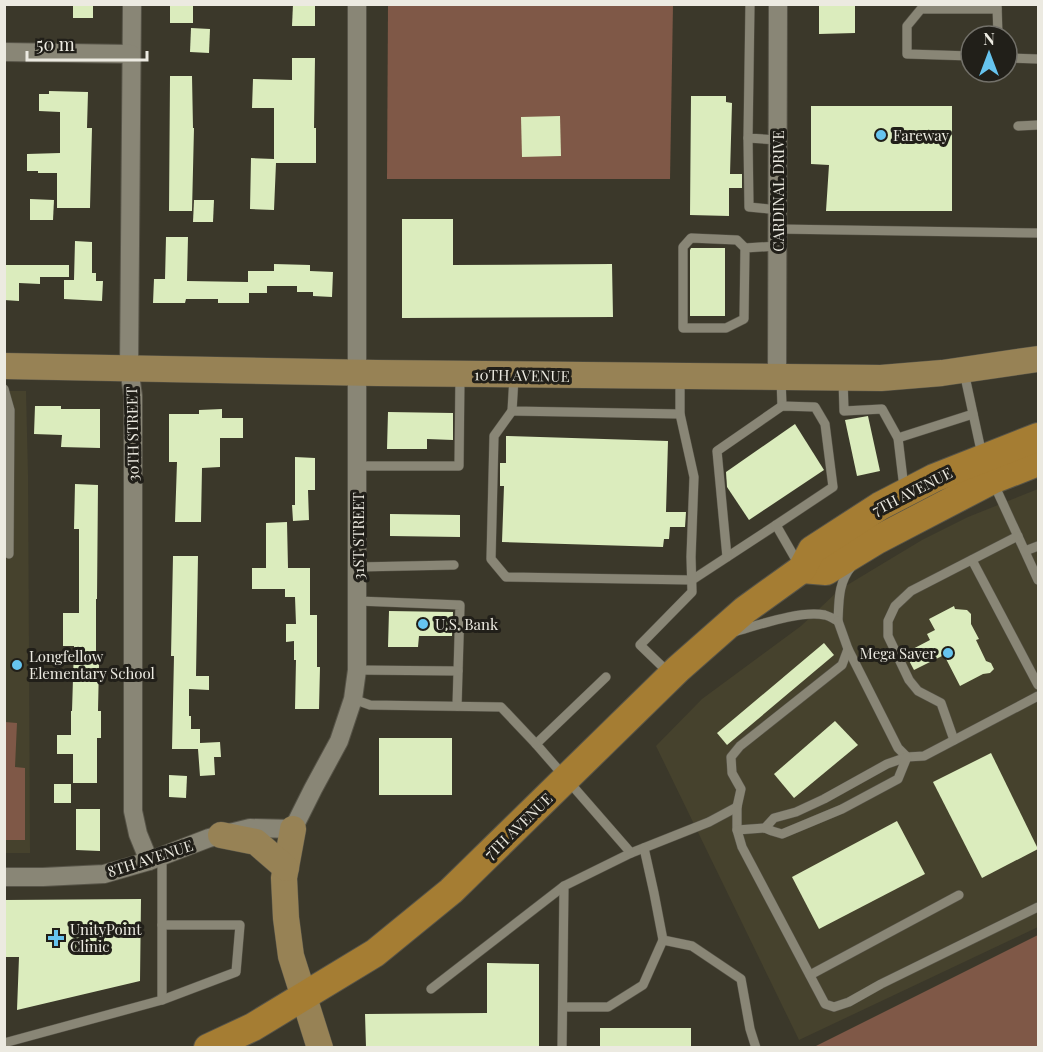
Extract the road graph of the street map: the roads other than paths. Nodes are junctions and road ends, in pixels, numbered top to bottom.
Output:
1 (132, 4) edge
2 (357, 4) edge
3 (750, 4) edge
4 (778, 4) edge
5 (997, 7) edge
6 (998, 24) edge
7 (4, 52) edge
8 (131, 54) junction
9 (959, 56) edge
10 (1019, 58) edge
11 (1038, 59) edge
12 (1038, 125) edge
13 (1018, 126) dead end
14 (748, 138) junction
15 (778, 140) junction
16 (778, 228) junction
17 (1038, 233) edge
18 (745, 248) junction
19 (1038, 358) edge
20 (4, 366) edge
21 (129, 368) junction
22 (964, 370) junction
23 (358, 373) junction
24 (460, 374) junction
25 (514, 375) junction
26 (680, 377) junction
27 (779, 378) junction
28 (843, 378) junction
29 (4, 389) edge
30 (782, 406) junction
31 (512, 411) junction
32 (680, 414) junction
33 (973, 414) junction
34 (1038, 437) edge
35 (898, 438) junction
36 (1038, 462) edge
37 (358, 466) junction
38 (987, 469) junction
39 (904, 493) junction
40 (776, 525) junction
41 (1018, 536) junction
42 (878, 540) junction
43 (1038, 546) edge
44 (1025, 551) junction
45 (9, 554) dead end
46 (727, 557) junction
47 (972, 560) junction
48 (454, 566) dead end
49 (358, 567) junction
50 (801, 569) junction
51 (692, 580) junction
52 (1038, 580) edge
53 (358, 601) junction
54 (838, 621) junction
55 (714, 637) junction
56 (848, 649) junction
57 (357, 670) junction
58 (458, 670) junction
59 (672, 675) junction
60 (606, 677) dead end
61 (1038, 685) edge
62 (1038, 696) edge
63 (353, 699) junction
64 (457, 706) junction
65 (954, 740) junction
66 (536, 744) junction
67 (907, 757) junction
68 (566, 779) junction
69 (737, 806) junction
70 (765, 828) junction
71 (293, 829) junction
72 (737, 830) junction
73 (221, 835) junction
74 (644, 848) junction
75 (631, 853) junction
76 (155, 859) junction
77 (286, 868) junction
78 (4, 877) edge
79 (564, 886) junction
80 (959, 895) dead end
81 (1038, 906) edge
82 (162, 925) junction
83 (663, 940) junction
84 (810, 975) junction
85 (431, 989) dead end
86 (305, 996) junction
87 (162, 1000) junction
88 (563, 1007) junction
89 (4, 1043) edge
90 (208, 1047) edge
91 (320, 1047) edge
92 (562, 1047) edge
93 (756, 1047) edge

1 - 8 street, 30TH STREET
2 - 23 street, 31ST STREET
3 - 14 lane
4 - 15 street, CARDINAL DRIVE
5 - 6 lane
5 - 9 lane
7 - 8 street
8 - 21 street, 30TH STREET
10 - 11 lane
12 - 13 lane
14 - 15 lane
14 - 16 lane
15 - 16 street, CARDINAL DRIVE
16 - 17 lane
16 - 18 lane
16 - 27 street, CARDINAL DRIVE
18 - 18 lane
19 - 22 street, 10TH AVENUE
20 - 21 street, 10TH AVENUE
21 - 23 street, 10TH AVENUE
21 - 76 street, 30TH STREET
22 - 28 street, 10TH AVENUE
22 - 33 lane
23 - 24 street, 10TH AVENUE
23 - 37 street, 31ST STREET
24 - 25 street, 10TH AVENUE
24 - 37 lane
25 - 26 street, 10TH AVENUE
25 - 31 lane
26 - 27 street, 10TH AVENUE
26 - 32 lane
27 - 28 street, 10TH AVENUE
27 - 30 lane
28 - 35 lane
29 - 45 lane
30 - 40 lane
30 - 46 lane
31 - 32 lane
31 - 51 lane
32 - 51 lane
33 - 35 lane
33 - 38 lane
34 - 38 main road, 7TH AVENUE
35 - 39 lane
36 - 38 main road, 7TH AVENUE
37 - 49 street, 31ST STREET
38 - 39 main road, 7TH AVENUE
38 - 41 lane
38 - 42 main road, 7TH AVENUE
39 - 50 main road, 7TH AVENUE
40 - 46 lane
40 - 50 lane
41 - 44 lane
41 - 47 lane
42 - 50 main road, 7TH AVENUE
42 - 54 lane
43 - 44 lane
44 - 52 lane
46 - 51 lane
47 - 61 lane
47 - 65 lane
48 - 49 lane
49 - 53 street, 31ST STREET
50 - 55 main road, 7TH AVENUE
51 - 59 lane
53 - 57 street, 31ST STREET
53 - 58 lane
54 - 55 lane
54 - 56 lane
55 - 59 main road, 7TH AVENUE
56 - 67 lane
56 - 69 lane
57 - 58 lane
57 - 63 street, 31ST STREET
58 - 64 lane
59 - 68 main road, 7TH AVENUE
60 - 66 lane
62 - 65 lane
63 - 64 lane
63 - 71 street, 31ST STREET
64 - 66 lane
65 - 67 lane
66 - 68 lane
67 - 70 lane
67 - 70 lane
68 - 75 lane
68 - 86 main road, 7TH AVENUE
69 - 72 lane
69 - 74 lane
70 - 72 lane
71 - 73 street, 8TH AVENUE
71 - 77 street, 31ST STREET
72 - 84 lane
73 - 76 street, 8TH AVENUE
73 - 77 street
74 - 75 lane
74 - 83 lane
75 - 79 lane
76 - 78 street, 8TH AVENUE
76 - 82 lane
77 - 86 street, 31ST STREET
79 - 85 lane
79 - 88 lane
80 - 84 lane
81 - 84 lane
82 - 87 lane
82 - 87 lane
83 - 88 lane
83 - 93 lane
86 - 90 main road, 7TH AVENUE
86 - 91 street, 31ST STREET
87 - 89 lane
88 - 92 lane

